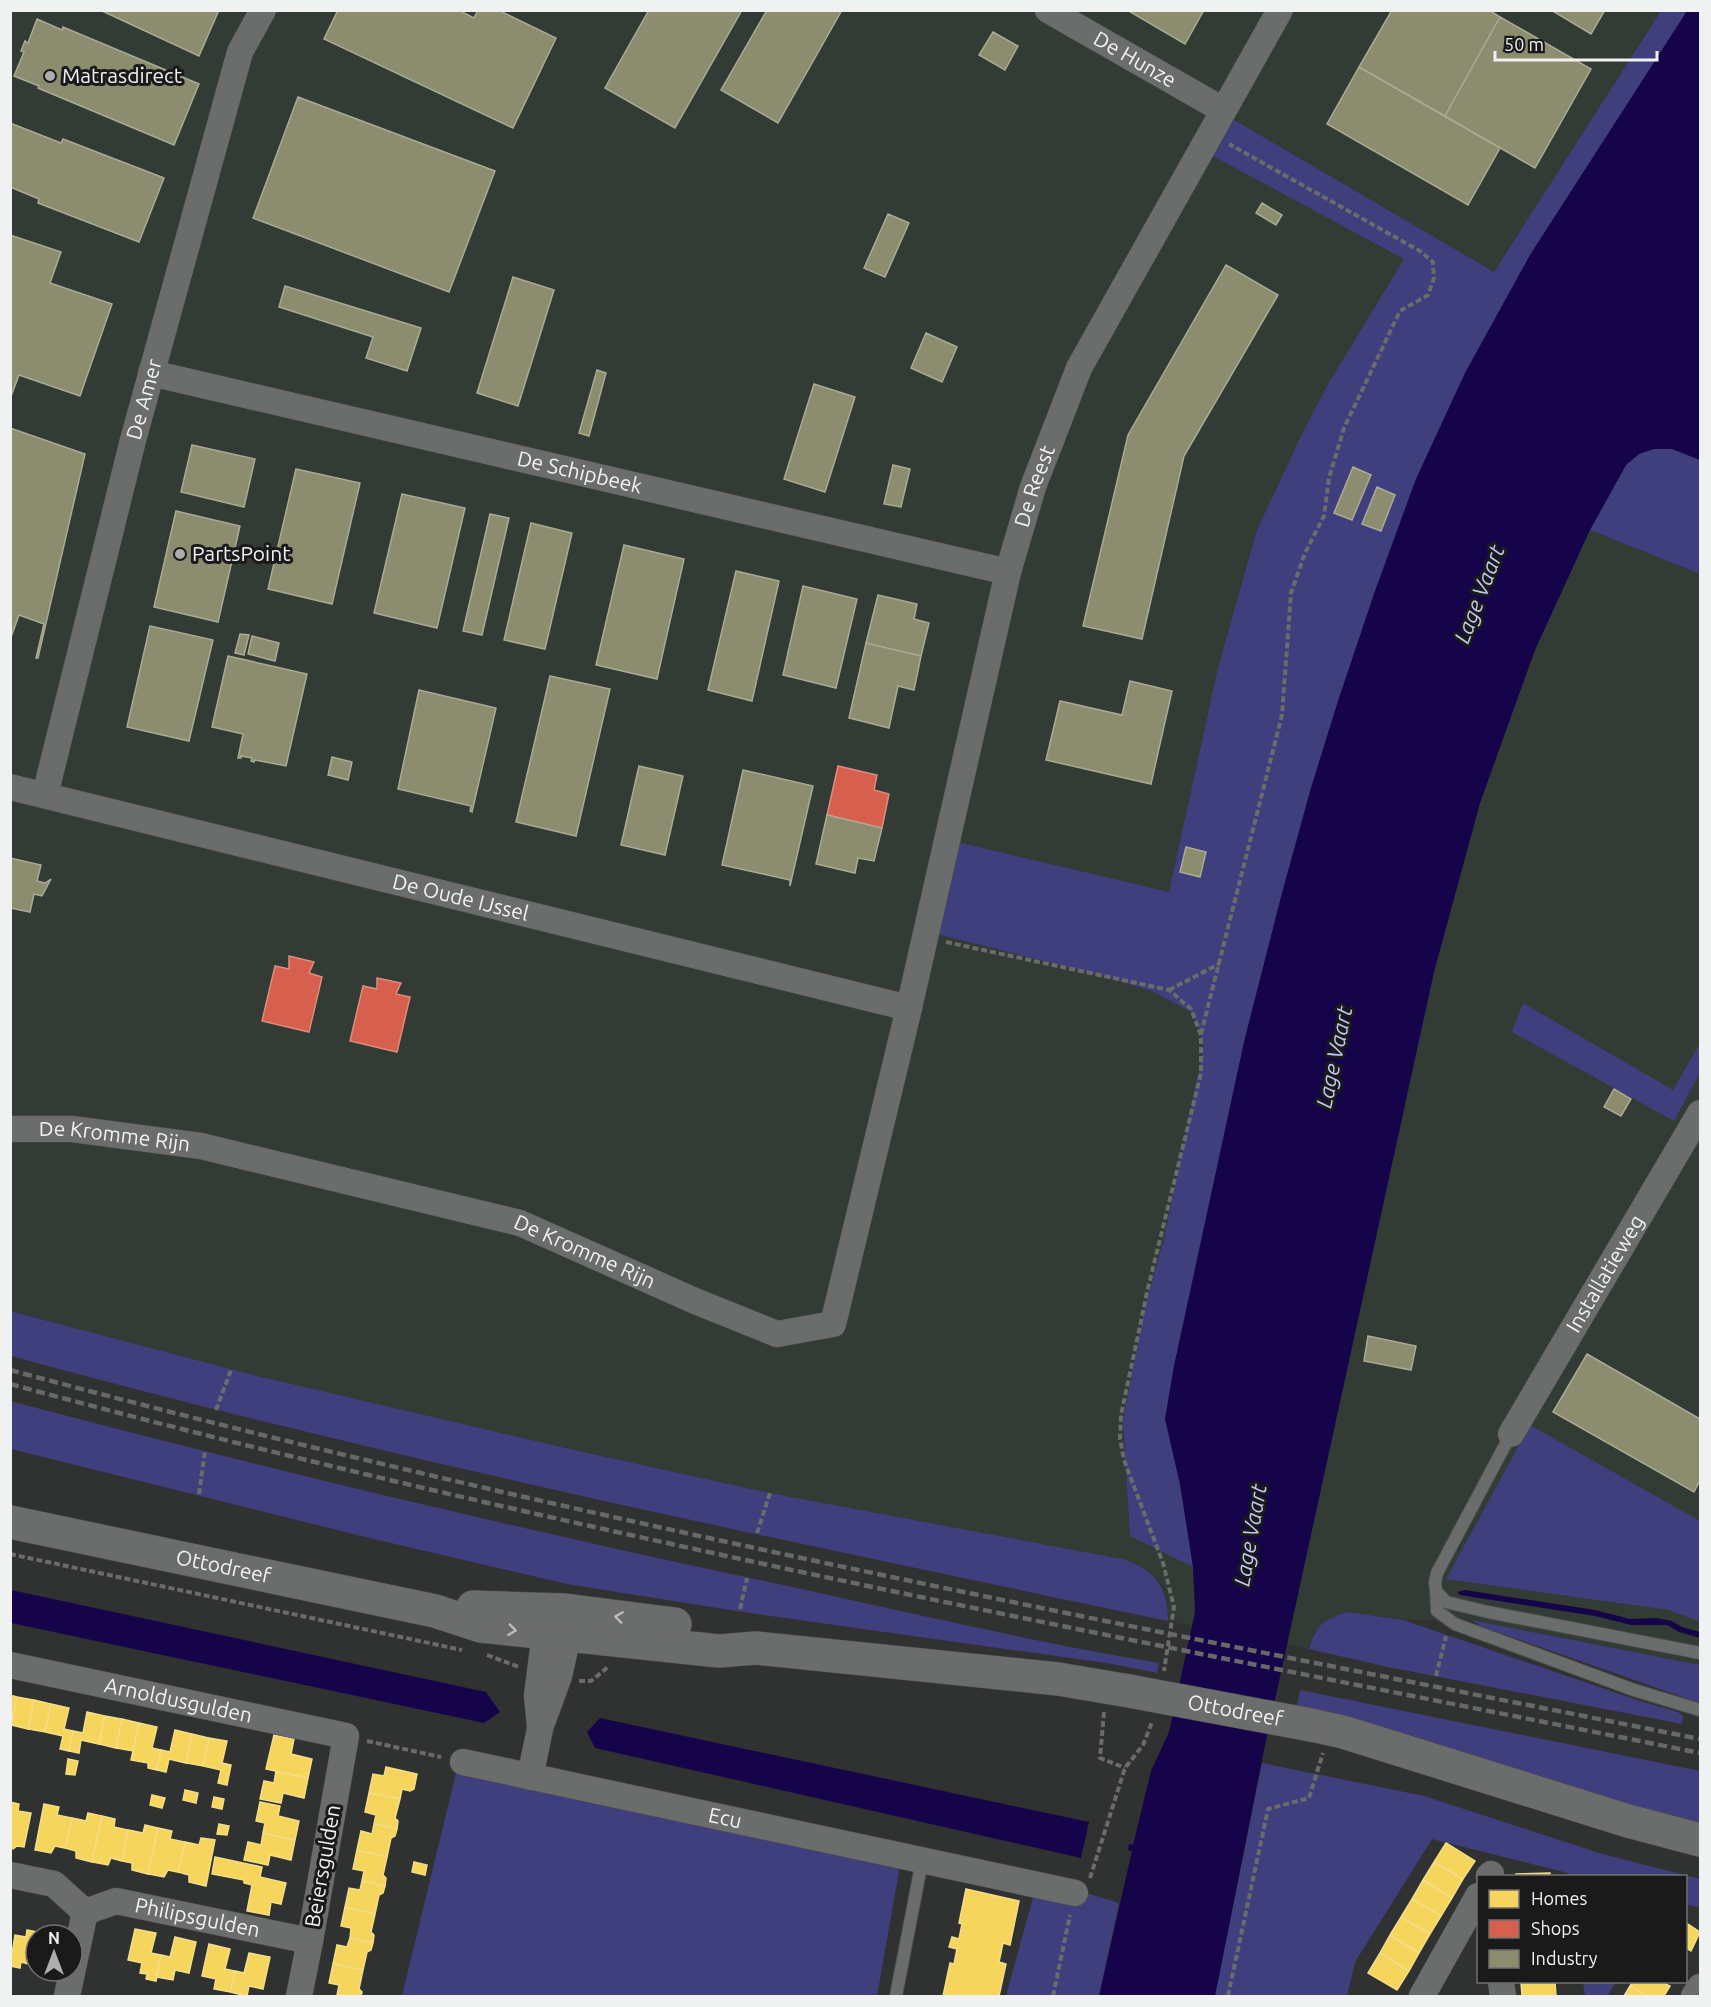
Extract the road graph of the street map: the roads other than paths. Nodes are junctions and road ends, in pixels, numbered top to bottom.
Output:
1 (263, 10) edge
2 (1048, 10) edge
3 (1280, 10) edge
4 (1223, 110) junction
5 (151, 373) junction
6 (1008, 572) junction
7 (10, 787) edge
8 (45, 795) junction
9 (909, 1008) junction
10 (1701, 1113) edge
11 (10, 1129) edge
12 (1511, 1434) joint
13 (10, 1522) edge
14 (1436, 1591) junction
15 (559, 1626) junction
16 (1701, 1653) edge
17 (10, 1665) edge
18 (550, 1674) dead end
19 (1701, 1710) edge
20 (540, 1726) junction
21 (346, 1736) joint
22 (464, 1762) road end
23 (530, 1777) junction
24 (1701, 1840) edge
25 (922, 1861) junction
26 (10, 1875) edge
27 (1075, 1893) road end
28 (1477, 1900) edge
29 (85, 1912) junction
30 (310, 1941) junction
31 (1701, 1987) edge
32 (68, 1996) edge
33 (299, 1996) edge
34 (896, 1996) edge
35 (1422, 1996) edge
36 (1694, 1996) edge

1 - 5 street, De Amer
2 - 4 street, De Hunze
3 - 4 street, De Reest
4 - 6 street, De Reest
5 - 6 street, De Schipbeek
5 - 8 street, De Amer
6 - 9 street, De Reest
7 - 8 street, De Oude IJssel
8 - 9 street, De Oude IJssel
9 - 11 street, De Kromme Rijn
10 - 12 street, Installatieweg
12 - 14 lane
13 - 15 street, Ottodreef
14 - 16 lane
14 - 19 lane
15 - 20 street
15 - 24 street, Ottodreef, bridge
17 - 21 street, Arnoldusgulden
18 - 20 street
20 - 23 street
21 - 30 street, Beiersgulden
22 - 23 street, Ecu
23 - 25 street, Ecu
25 - 27 street, Ecu
25 - 34 lane
26 - 29 street
28 - 35 street
29 - 30 street, Philipsgulden
29 - 32 street
30 - 33 street, Beiersgulden
31 - 36 street

